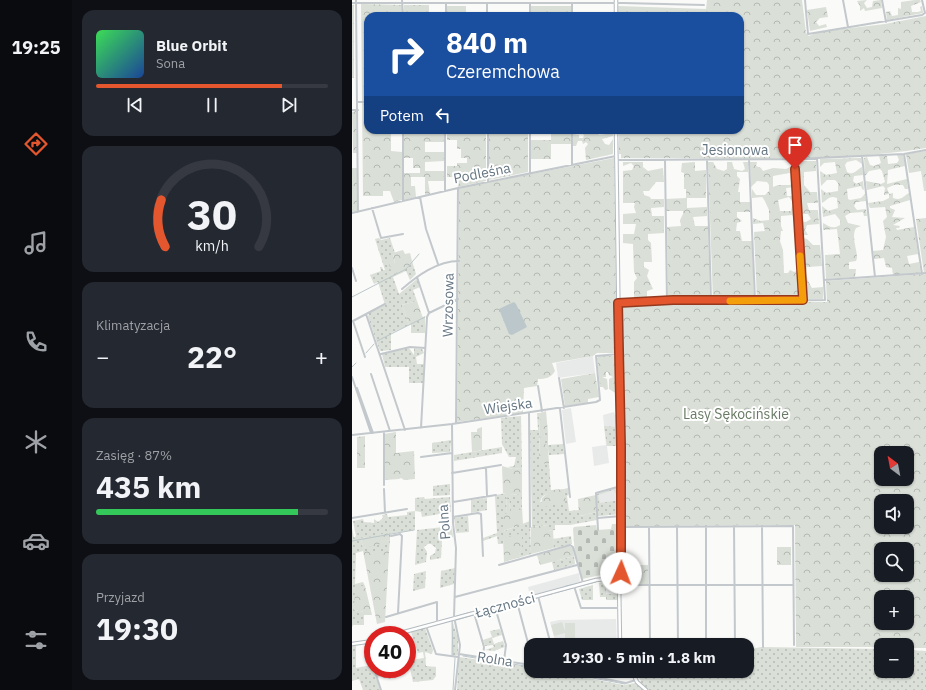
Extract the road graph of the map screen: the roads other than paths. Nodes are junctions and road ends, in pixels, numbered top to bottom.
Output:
1 (805, 0) edge
2 (843, 0) edge
3 (882, 0) edge
4 (922, 0) edge
5 (356, 1) edge
6 (403, 1) edge
7 (616, 2) edge
8 (352, 3) edge
9 (446, 3) junction
10 (487, 3) junction
11 (530, 4) junction
12 (572, 4) junction
13 (704, 5) dead end
14 (403, 12) edge
15 (446, 12) edge
16 (487, 12) edge
17 (530, 12) edge
18 (572, 12) edge
19 (886, 22) junction
20 (848, 26) junction
21 (358, 102) junction
22 (364, 102) edge
23 (352, 110) edge
24 (358, 110) junction
25 (403, 134) edge
26 (445, 134) edge
27 (488, 134) edge
28 (530, 134) edge
29 (572, 134) edge
30 (616, 134) edge
31 (926, 150) edge
32 (904, 154) junction
33 (862, 156) junction
34 (616, 158) junction
35 (817, 158) junction
36 (795, 159) junction
37 (665, 160) junction
38 (707, 160) junction
39 (749, 160) junction
40 (572, 165) junction
41 (530, 174) junction
42 (488, 182) junction
43 (458, 188) junction
44 (446, 191) junction
45 (420, 197) junction
46 (403, 201) junction
47 (372, 208) junction
48 (358, 212) junction
49 (352, 213) edge
50 (403, 234) dead end
51 (459, 261) junction
52 (438, 264) dead end
53 (352, 268) edge
54 (922, 274) junction
55 (926, 274) edge
56 (417, 276) junction
57 (875, 277) junction
58 (824, 280) junction
59 (356, 281) dead end
60 (402, 289) dead end
61 (458, 299) junction
62 (803, 300) junction
63 (712, 301) junction
64 (755, 301) junction
65 (667, 302) junction
66 (618, 303) junction
67 (384, 304) dead end
68 (429, 313) junction
69 (366, 314) junction
70 (352, 321) edge
71 (425, 348) junction
72 (381, 354) junction
73 (619, 354) junction
74 (365, 357) dead end
75 (370, 374) dead end
76 (352, 377) edge
77 (559, 378) dead end
78 (538, 386) dead end
79 (358, 388) dead end
80 (560, 408) junction
81 (564, 408) junction
82 (542, 411) junction
83 (529, 413) junction
84 (452, 424) junction
85 (456, 424) junction
86 (421, 428) junction
87 (405, 430) junction
88 (390, 431) junction
89 (384, 432) junction
90 (372, 433) junction
91 (352, 435) edge
92 (452, 453) junction
93 (422, 457) dead end
94 (501, 465) dead end
95 (486, 468) junction
96 (452, 473) junction
97 (384, 485) dead end
98 (621, 486) junction
99 (384, 489) dead end
100 (496, 495) dead end
101 (487, 496) dead end
102 (570, 497) dead end
103 (453, 502) junction
104 (407, 509) dead end
105 (385, 513) junction
106 (621, 516) junction
107 (453, 517) junction
108 (352, 518) edge
109 (598, 518) junction
110 (678, 526) junction
111 (706, 526) junction
112 (734, 526) junction
113 (762, 526) junction
114 (530, 527) dead end
115 (621, 527) junction
116 (649, 527) junction
117 (598, 530) dead end
118 (391, 536) dead end
119 (483, 556) dead end
120 (500, 565) dead end
121 (577, 565) junction
122 (618, 578) junction
123 (583, 583) junction
124 (620, 585) junction
125 (649, 585) junction
126 (678, 585) junction
127 (706, 585) junction
128 (734, 585) junction
129 (763, 585) junction
130 (793, 585) junction
131 (574, 586) junction
132 (538, 596) junction
133 (455, 597) junction
134 (517, 602) junction
135 (495, 607) junction
136 (620, 608) junction
137 (398, 613) junction
138 (474, 613) junction
139 (386, 617) dead end
140 (454, 618) junction
141 (437, 622) junction
142 (426, 626) junction
143 (416, 629) edge
144 (526, 638) edge
145 (549, 638) edge
146 (620, 638) edge
147 (650, 638) edge
148 (678, 638) edge
149 (706, 638) edge
150 (735, 638) edge
151 (364, 642) edge
152 (352, 644) edge
153 (794, 645) dead end
154 (763, 646) dead end
155 (459, 655) junction
156 (483, 658) junction
157 (504, 661) junction
158 (524, 664) edge
159 (377, 678) edge
160 (600, 678) edge
161 (636, 680) joint
162 (381, 690) edge
163 (455, 690) edge
164 (646, 690) edge

1 - 20 street
2 - 20 street
3 - 19 street
4 - 19 street
5 - 6 street
5 - 8 street
5 - 21 street
6 - 9 street
6 - 14 street
7 - 12 street
7 - 13 street
9 - 10 street
9 - 15 street
10 - 11 street
10 - 16 street
11 - 12 street
11 - 17 street
12 - 18 street
19 - 20 street
21 - 22 street
21 - 24 street
23 - 24 street
24 - 48 street
25 - 46 street
26 - 44 street
27 - 42 street
28 - 41 street
29 - 40 street
30 - 34 street
31 - 32 street, Jesionowa
32 - 33 street, Jesionowa
32 - 54 street
33 - 35 street, Jesionowa
33 - 57 street
34 - 37 street, Jesionowa
34 - 40 street, Podleśna
34 - 66 street
35 - 36 street, Jesionowa
35 - 58 street
36 - 39 street, Jesionowa
36 - 62 street
37 - 38 street, Jesionowa
37 - 65 street
38 - 39 street, Jesionowa
38 - 63 street
39 - 64 street
40 - 41 street, Podleśna
41 - 42 street, Podleśna
42 - 43 street, Podleśna
43 - 44 street, Podleśna
43 - 51 street, Wrzosowa
44 - 45 street, Podleśna
45 - 46 street, Podleśna
45 - 52 street
46 - 47 street, Podleśna
47 - 48 street, Podleśna
47 - 50 street
48 - 49 street, Podleśna
51 - 56 street
51 - 61 street, Wrzosowa
53 - 59 street
54 - 55 street
54 - 57 street
56 - 60 street
56 - 68 street
57 - 58 street
58 - 62 street
61 - 68 street
61 - 85 street, Wrzosowa
62 - 64 street
63 - 64 street
63 - 65 street
65 - 66 street
66 - 73 street
67 - 69 street
68 - 71 street
69 - 70 street
69 - 72 street
70 - 74 street
71 - 72 street
71 - 86 street
72 - 87 street
73 - 81 street, Wiejska
73 - 98 street
75 - 88 street
76 - 90 street
77 - 81 street
78 - 82 street
79 - 90 street
80 - 81 street, Wiejska
80 - 82 street, Wiejska
80 - 102 street
82 - 83 street, Wiejska
83 - 85 street, Wiejska
83 - 114 street
84 - 85 street, Wiejska
84 - 86 street, Wiejska
84 - 92 street, Polna
86 - 87 street, Wiejska
87 - 88 street, Wiejska
88 - 89 street, Wiejska
89 - 90 street, Wiejska
89 - 97 street
90 - 91 street, Wiejska
92 - 93 street
92 - 96 street, Polna
94 - 95 street
95 - 96 street
95 - 101 street
96 - 103 street, Polna
98 - 106 street
98 - 109 street
99 - 105 street
100 - 103 street
103 - 107 street, Polna
104 - 105 street
105 - 108 street
106 - 109 street
106 - 115 street
107 - 119 street
107 - 133 street, Polna
109 - 117 street
110 - 111 street
110 - 116 street
110 - 126 street
111 - 112 street
111 - 127 street
112 - 113 street
112 - 128 street
113 - 129 street
113 - 130 street
115 - 116 street
115 - 122 street
116 - 125 street
118 - 137 street
120 - 121 street
121 - 123 street
121 - 133 street
122 - 123 street, Łączności
122 - 124 street
123 - 131 street, Łączności
124 - 125 street
124 - 136 street
125 - 126 street
125 - 147 street
126 - 127 street
126 - 148 street
127 - 128 street
127 - 149 street
128 - 129 street
128 - 150 street
129 - 130 street
129 - 154 street
130 - 153 street
131 - 132 street, Łączności
131 - 136 street
132 - 134 street, Łączności
132 - 145 street
133 - 140 street, Polna
134 - 135 street, Łączności
134 - 144 street
135 - 138 street, Łączności
135 - 157 street
136 - 146 street
137 - 139 street
137 - 141 street
138 - 140 street, Łączności
138 - 156 street
140 - 141 street, Łączności
140 - 155 street, Polna
141 - 142 street, Łączności
142 - 143 street, Łączności
142 - 155 street, Rolna
151 - 152 street
155 - 156 street, Rolna
155 - 163 street, Polna
156 - 157 street, Rolna
157 - 158 street, Rolna
159 - 162 street
160 - 161 street
161 - 164 street

